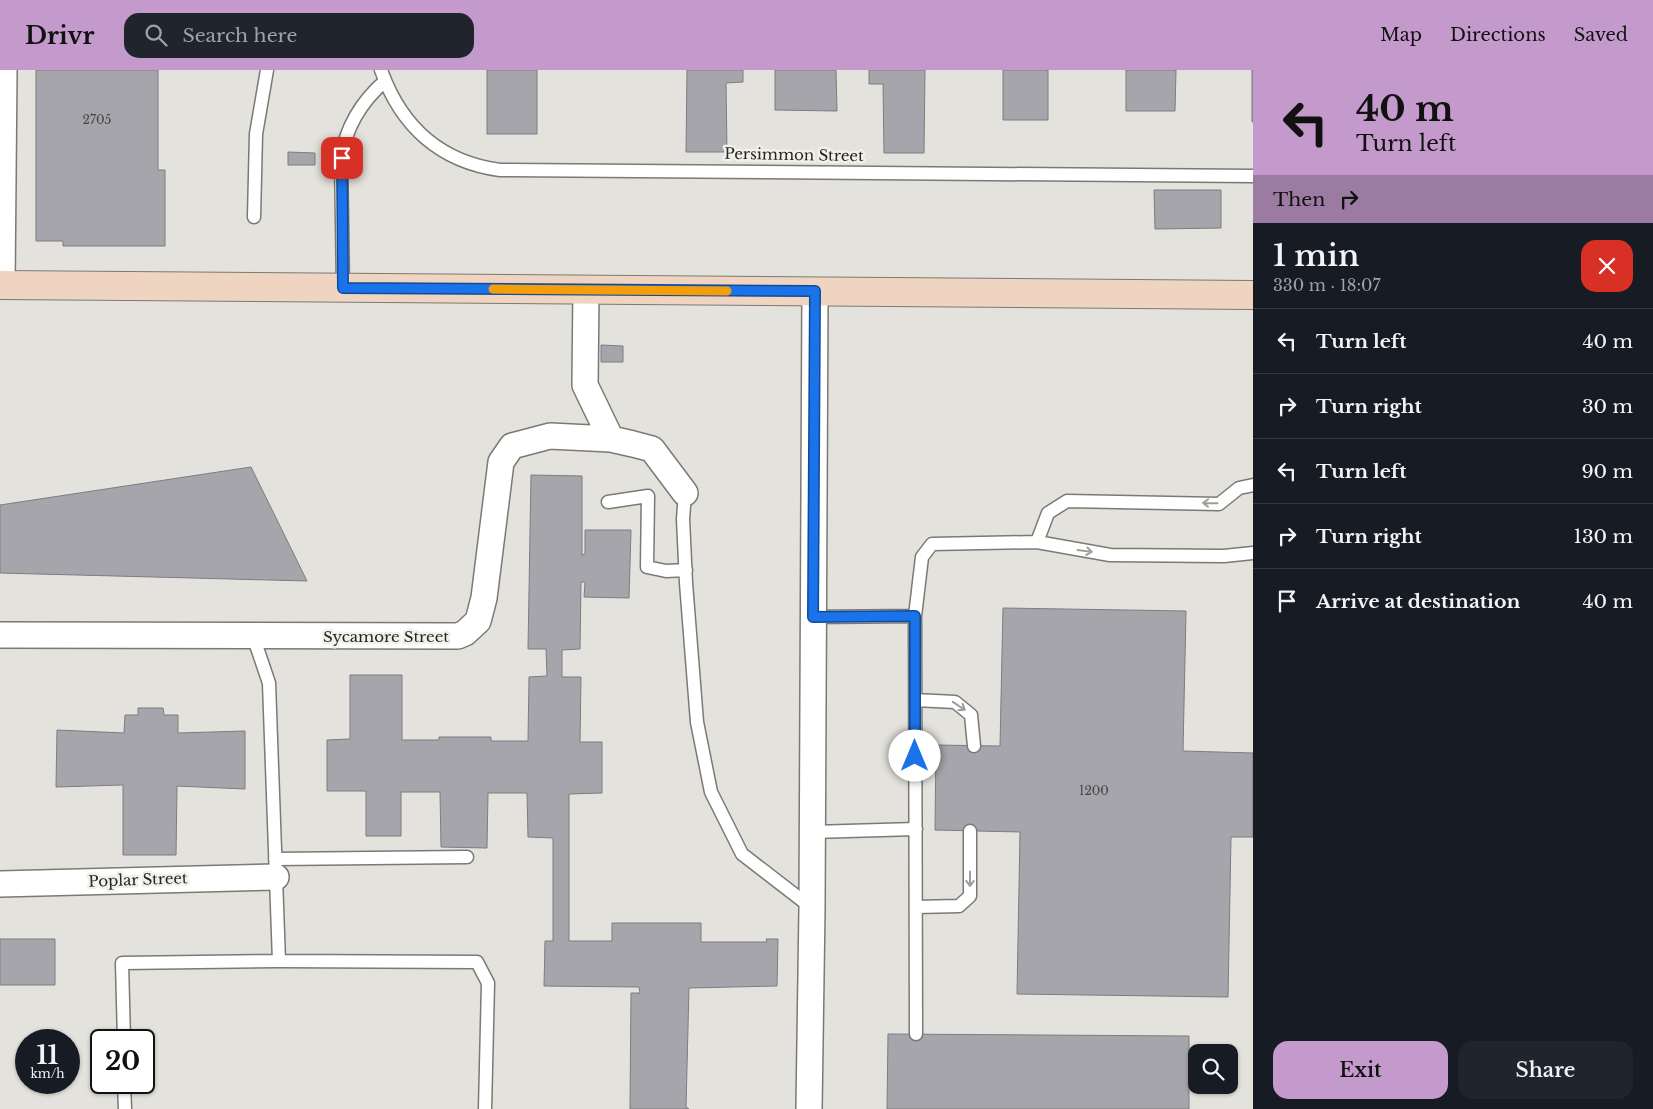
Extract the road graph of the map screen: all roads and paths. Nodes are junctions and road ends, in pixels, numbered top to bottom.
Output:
1 (4, 70) edge
2 (267, 70) edge
3 (383, 76) edge
4 (2, 124) edge
5 (1253, 176) edge
6 (254, 217) dead end
7 (1, 285) edge
8 (343, 288) junction
9 (586, 290) junction
10 (815, 291) junction
11 (1253, 295) edge
12 (612, 439) junction
13 (1253, 485) edge
14 (685, 493) joint
15 (608, 502) dead end
16 (1037, 542) junction
17 (1253, 553) edge
18 (686, 570) junction
19 (915, 616) junction
20 (813, 617) junction
21 (0, 635) edge
22 (253, 636) junction
23 (915, 700) junction
24 (974, 746) dead end
25 (916, 829) junction
26 (970, 830) dead end
27 (812, 832) junction
28 (467, 857) dead end
29 (276, 868) junction
30 (0, 884) edge
31 (916, 907) junction
32 (812, 908) junction
33 (279, 961) junction
34 (124, 1029) edge
35 (916, 1034) dead end
36 (124, 1094) edge
37 (125, 1109) edge
38 (485, 1109) edge
39 (809, 1109) edge

1 - 4 street
2 - 6 lane
3 - 5 lane, Persimmon Street
3 - 8 lane
4 - 7 street
7 - 8 main road
8 - 9 main road
9 - 10 main road
9 - 12 street
10 - 11 main road
10 - 20 street
12 - 14 street, Sycamore Street
12 - 22 street, Sycamore Street
13 -> 16 lane
14 - 18 lane
15 - 18 lane
16 -> 17 lane
16 - 19 lane
18 - 32 lane
19 - 20 lane
19 - 23 lane
20 - 27 street
21 - 22 street, Sycamore Street
22 - 29 lane
23 -> 24 lane
23 - 25 lane
25 - 27 lane
25 - 31 lane
26 -> 31 lane
27 - 32 street
28 - 29 lane
29 - 30 street, Poplar Street
29 - 33 lane
31 - 35 lane
32 - 39 street
33 - 34 lane
33 - 38 lane
36 - 37 lane

